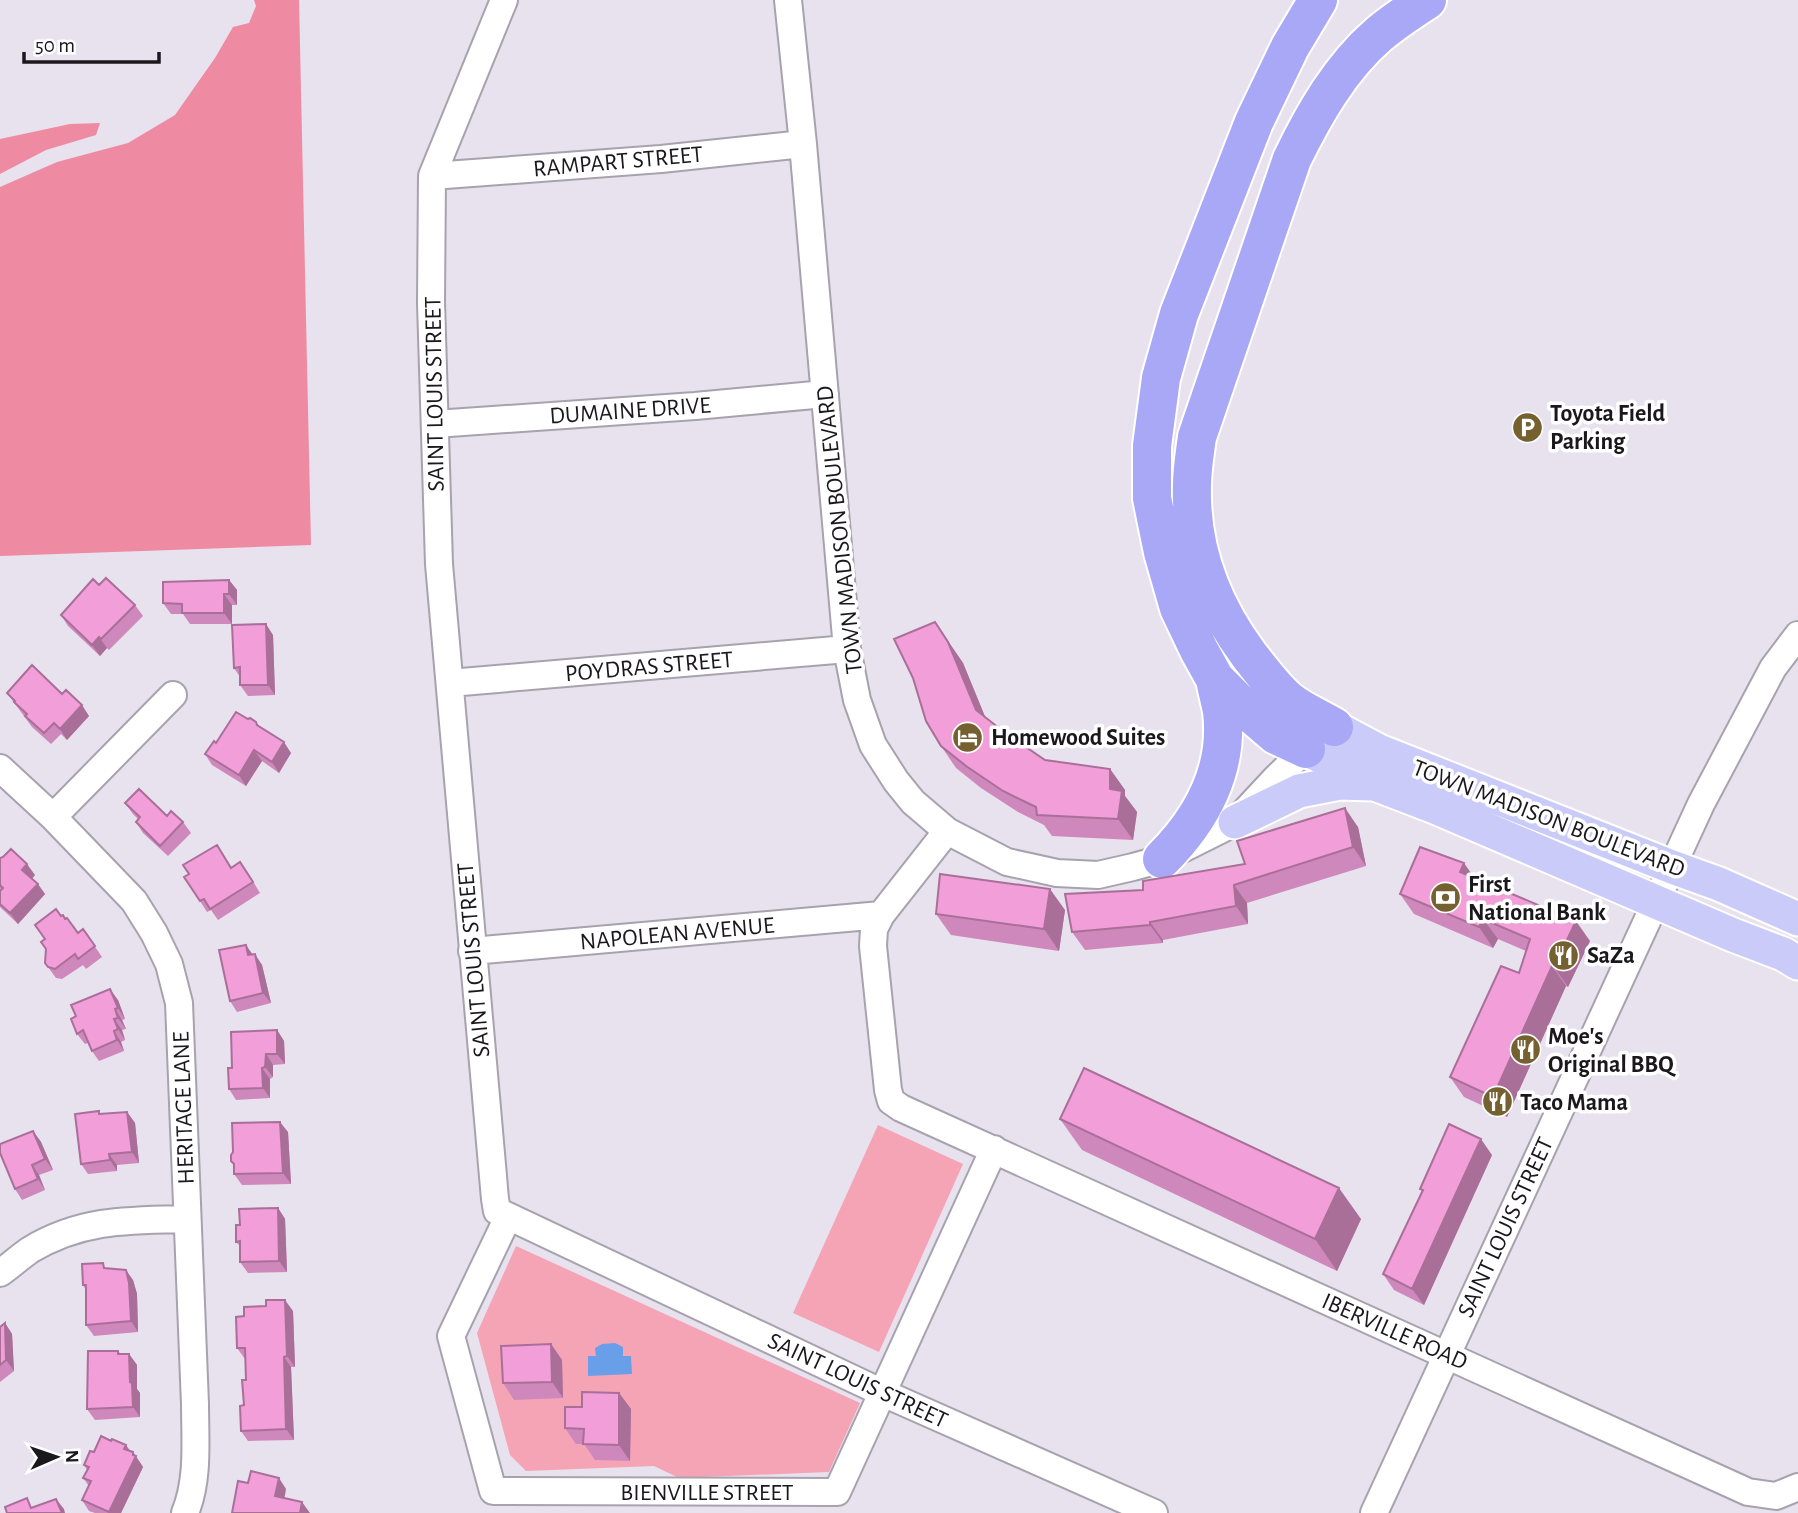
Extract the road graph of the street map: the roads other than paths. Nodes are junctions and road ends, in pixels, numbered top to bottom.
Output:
1 (504, 0) edge
2 (788, 0) edge
3 (1318, 0) edge
4 (1427, 0) edge
5 (803, 145) junction
6 (432, 176) junction
7 (825, 394) junction
8 (435, 424) junction
9 (1798, 635) edge
10 (847, 649) junction
11 (1215, 679) junction
12 (450, 683) junction
13 (173, 695) dead end
14 (1320, 738) junction
15 (0, 768) edge
16 (1375, 784) junction
17 (53, 817) junction
18 (1235, 822) junction
19 (947, 831) junction
20 (1162, 859) junction
21 (1672, 867) junction
22 (1655, 902) junction
23 (881, 915) junction
24 (1798, 919) edge
25 (472, 951) junction
26 (1798, 963) edge
27 (995, 1149) junction
28 (508, 1217) junction
29 (187, 1219) junction
30 (0, 1273) edge
31 (1446, 1355) junction
32 (883, 1393) junction
33 (1798, 1487) edge
34 (185, 1513) edge
35 (1154, 1513) edge
36 (1374, 1513) edge

1 - 6 street, SAINT LOUIS STREET
2 - 5 street, TOWN MADISON BOULEVARD
3 - 11 highway
4 - 14 highway
5 - 6 street, RAMPART STREET
5 - 7 street, TOWN MADISON BOULEVARD
6 - 8 street, SAINT LOUIS STREET
7 - 8 street, DUMAINE DRIVE
7 - 10 street, TOWN MADISON BOULEVARD
8 - 12 street, SAINT LOUIS STREET
9 - 21 street, SAINT LOUIS STREET
10 - 12 street, POYDRAS STREET
10 - 19 street, TOWN MADISON BOULEVARD
11 - 14 highway
11 - 20 highway
12 - 25 street, SAINT LOUIS STREET
13 - 17 street
14 - 16 main road, TOWN MADISON BOULEVARD
14 - 18 street, TOWN MADISON BOULEVARD
14 - 21 main road, TOWN MADISON BOULEVARD
15 - 17 street, HERITAGE LANE
16 - 18 main road
16 - 22 main road, TOWN MADISON BOULEVARD
17 - 29 street, HERITAGE LANE
18 - 20 street, TOWN MADISON BOULEVARD
19 - 20 street, TOWN MADISON BOULEVARD
19 - 23 street
21 - 22 street, SAINT LOUIS STREET
21 - 24 main road, TOWN MADISON BOULEVARD
22 - 26 main road, TOWN MADISON BOULEVARD
22 - 31 street, SAINT LOUIS STREET
23 - 25 street, NAPOLEAN AVENUE
23 - 27 street, IBERVILLE ROAD
25 - 28 street, SAINT LOUIS STREET
27 - 31 street, IBERVILLE ROAD
27 - 32 street, BIENVILLE STREET
28 - 32 street, SAINT LOUIS STREET
28 - 32 street, BIENVILLE STREET
29 - 30 street
29 - 34 street, HERITAGE LANE
31 - 33 street, IBERVILLE ROAD
31 - 36 street, SAINT LOUIS STREET
32 - 35 street, SAINT LOUIS STREET

